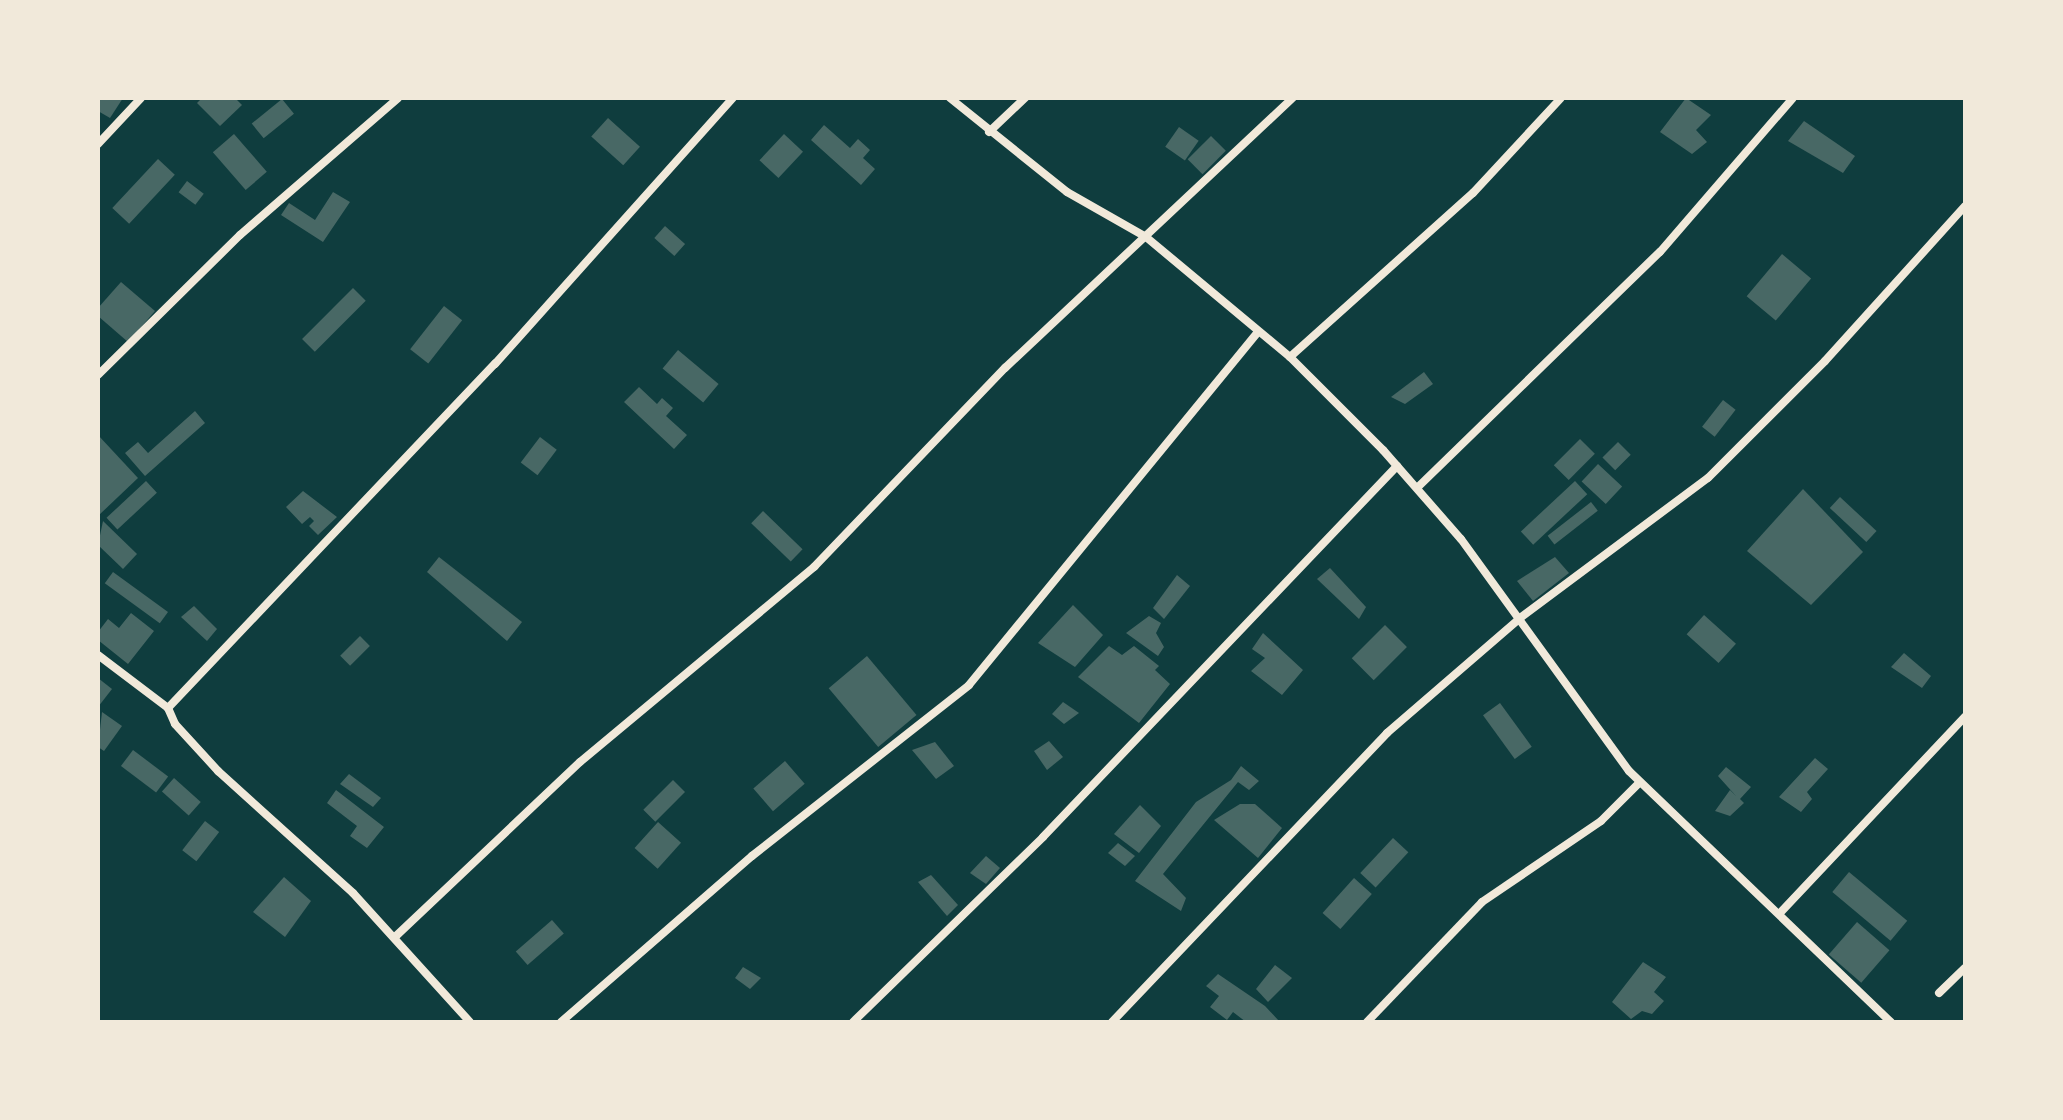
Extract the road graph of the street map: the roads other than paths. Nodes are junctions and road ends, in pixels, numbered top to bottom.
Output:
1 (141, 98) edge
2 (398, 98) edge
3 (733, 98) edge
4 (950, 98) edge
5 (1025, 98) edge
6 (1293, 98) edge
7 (1561, 98) edge
8 (1793, 98) edge
9 (989, 132) junction
10 (98, 144) edge
11 (1965, 206) edge
12 (1146, 237) junction
13 (1258, 332) junction
14 (1290, 357) junction
15 (98, 375) edge
16 (1397, 466) junction
17 (1418, 487) junction
18 (1520, 618) junction
19 (98, 655) edge
20 (168, 708) junction
21 (1965, 717) edge
22 (1640, 782) junction
23 (1780, 913) junction
24 (396, 936) junction
25 (1965, 968) edge
26 (1939, 993) dead end
27 (470, 1022) edge
28 (561, 1022) edge
29 (853, 1022) edge
30 (1112, 1022) edge
31 (1367, 1022) edge
32 (1891, 1022) edge

1 - 10 street
2 - 15 street
3 - 20 street
4 - 9 street
5 - 9 street
6 - 12 street
7 - 14 street
8 - 17 street
9 - 12 street
11 - 18 street
12 - 13 street
12 - 24 street
13 - 14 street
13 - 28 street
14 - 16 street
16 - 17 street
16 - 29 street
17 - 18 street
18 - 22 street
18 - 30 street
19 - 20 street
20 - 24 street
21 - 23 street
22 - 23 street
22 - 31 street
23 - 32 street
24 - 27 street
25 - 26 street

